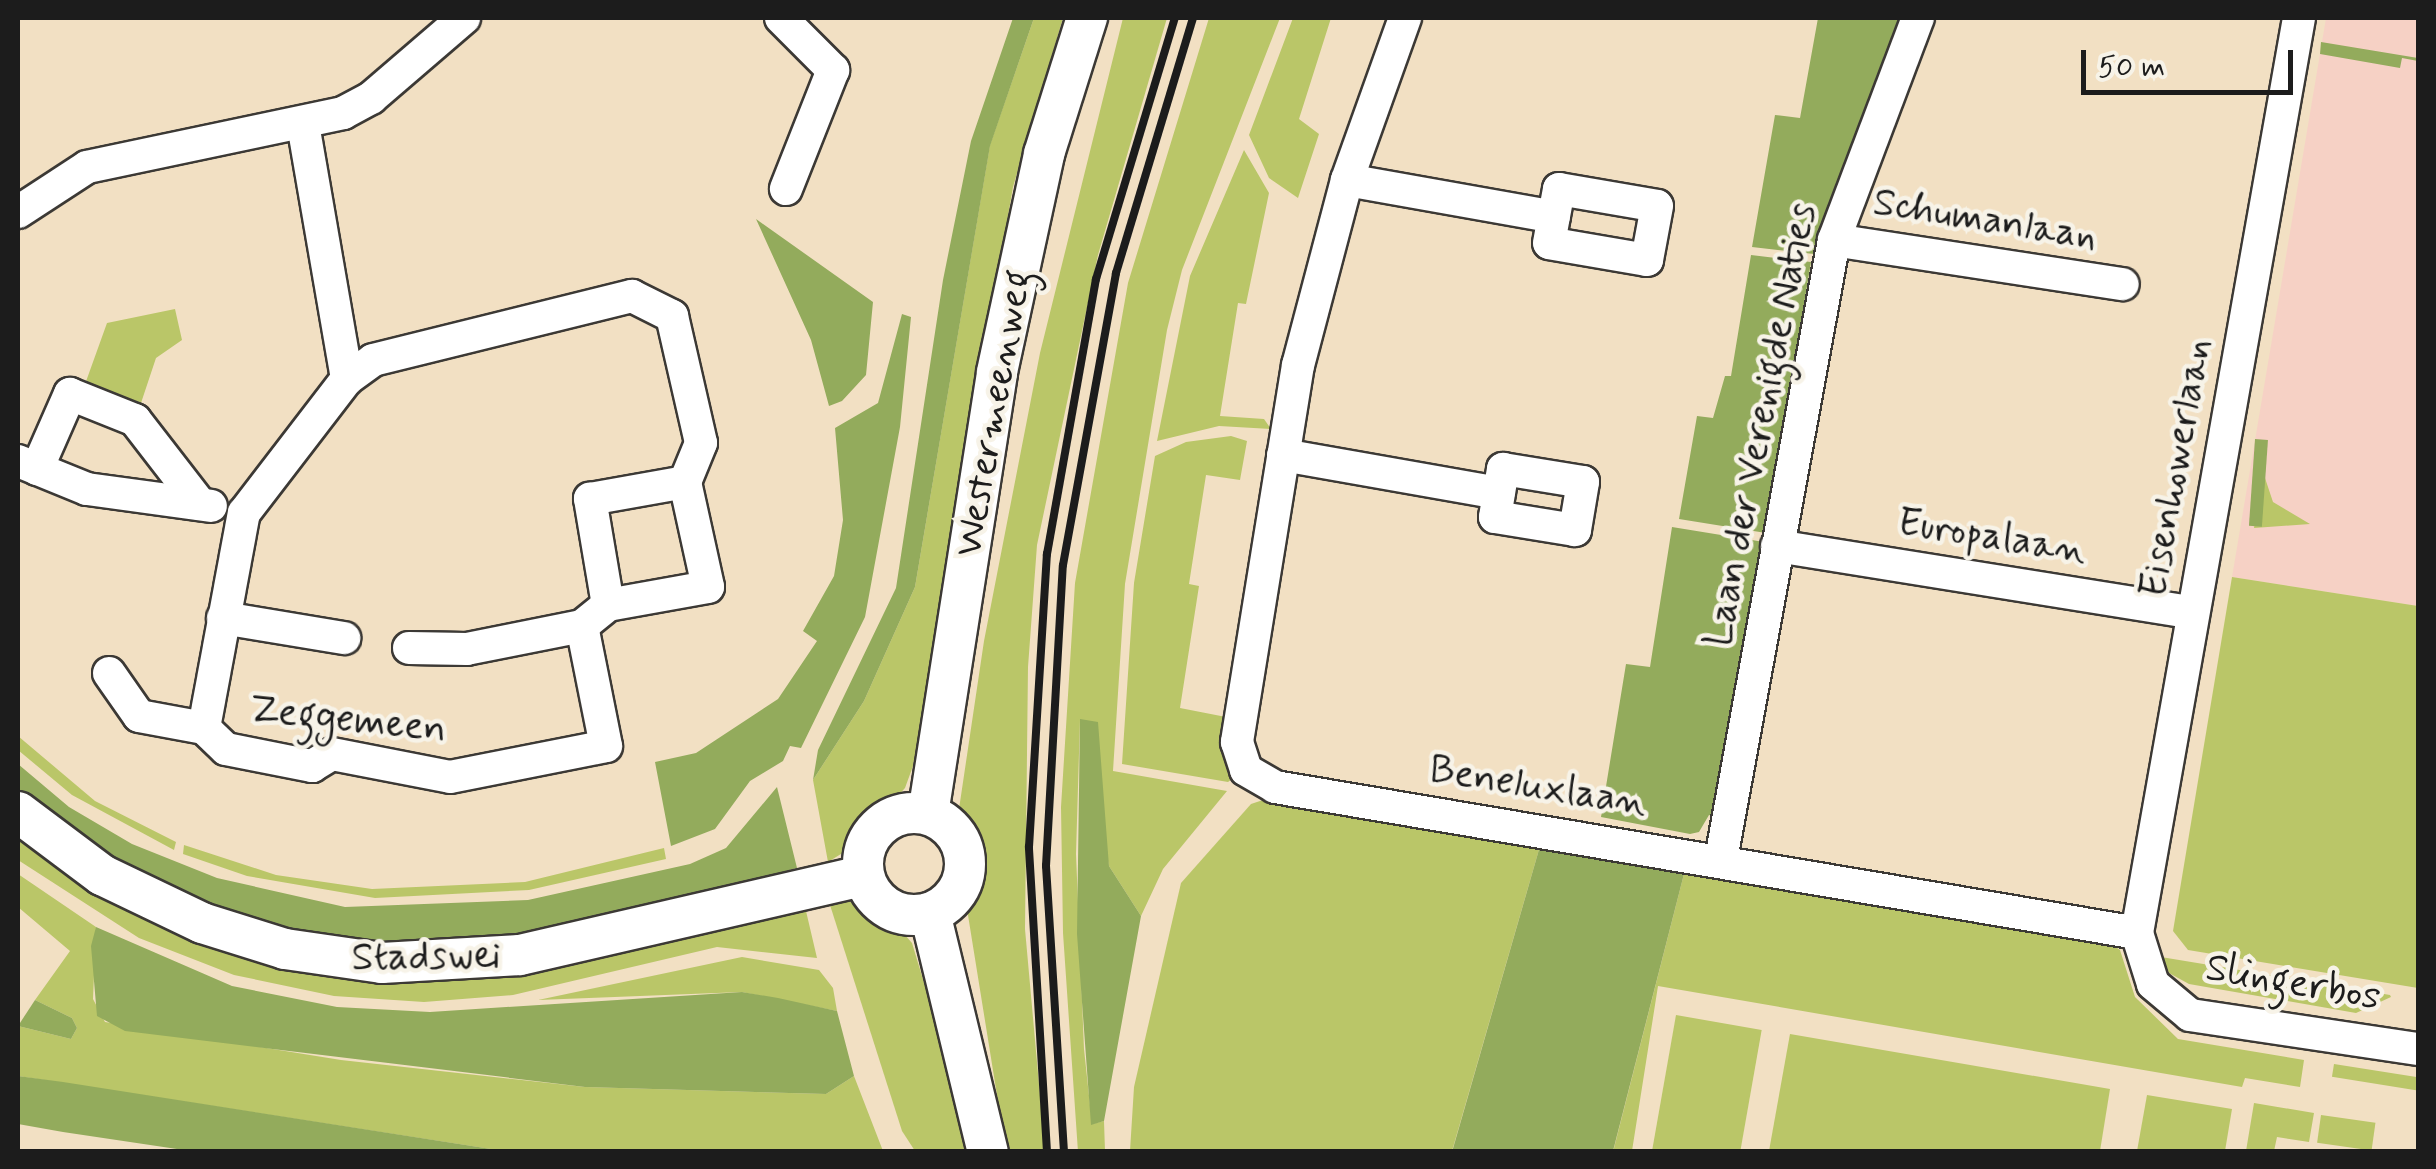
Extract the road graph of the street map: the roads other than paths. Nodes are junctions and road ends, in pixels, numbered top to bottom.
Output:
1 (464, 18) edge
2 (780, 18) edge
3 (1087, 18) edge
4 (1405, 18) edge
5 (1918, 18) edge
6 (2299, 18) edge
7 (303, 124) junction
8 (1347, 180) junction
9 (786, 189) dead end
10 (18, 212) edge
11 (1554, 217) dead end
12 (1834, 240) junction
13 (2124, 284) dead end
14 (347, 379) junction
15 (1283, 455) junction
16 (27, 465) edge
17 (686, 482) junction
18 (1500, 494) dead end
19 (200, 504) junction
20 (244, 513) junction
21 (1777, 546) junction
22 (608, 606) junction
23 (2193, 613) junction
24 (224, 618) junction
25 (582, 626) junction
26 (344, 638) dead end
27 (409, 648) dead end
28 (110, 673) dead end
29 (204, 728) junction
30 (18, 812) edge
31 (928, 814) junction
32 (1721, 859) junction
33 (864, 876) junction
34 (930, 913) junction
35 (2137, 934) junction
36 (2418, 1049) edge
37 (988, 1152) edge

1 - 7 street
2 - 9 street
3 - 31 street, Westermeenweg
4 - 8 street, Beneluxlaan
5 - 12 street, Laan der Verenigde Naties
6 - 23 street, Eisenhowerlaan
7 - 10 street
7 - 14 street
8 - 11 street
8 - 15 street, Beneluxlaan
12 - 13 street, Schumanlaan
12 - 21 street, Laan der Verenigde Naties
14 - 17 street, Zeggemeen
14 - 20 street, Zeggemeen
15 - 18 street
15 - 32 street, Beneluxlaan
16 - 19 street
16 - 19 street
17 - 22 street
17 - 22 street, Zeggemeen
19 - 20 street
20 - 24 street, Zeggemeen
21 - 23 street, Europalaan
21 - 32 street, Laan der Verenigde Naties
22 - 25 street, Zeggemeen
23 - 35 street, Eisenhowerlaan
24 - 26 street, Zeggemeen
24 - 29 street, Zeggemeen
25 - 27 street, Zeggemeen
25 - 29 street, Zeggemeen
28 - 29 street, Zeggemeen
30 - 33 street, Stadswei
31 - 33 street
31 - 34 street
32 - 35 street, Beneluxlaan
33 - 34 street
34 - 37 street
35 - 36 street, Slingerbos

